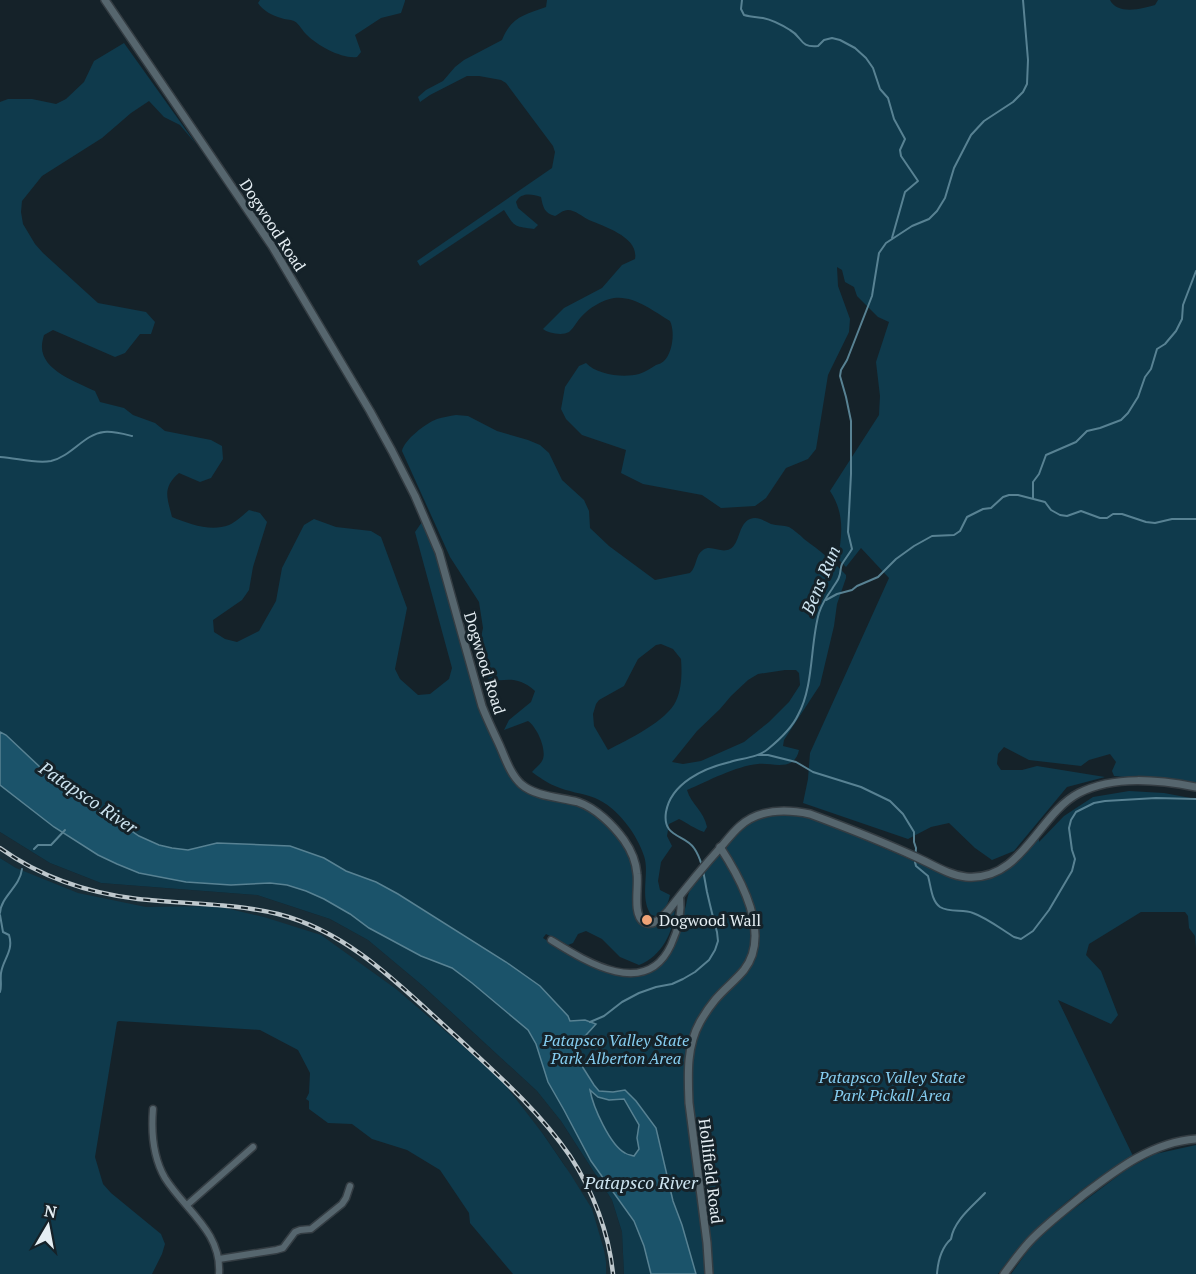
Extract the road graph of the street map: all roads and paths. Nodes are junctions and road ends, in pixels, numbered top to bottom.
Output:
1 (105, 0) edge
2 (1196, 786) edge
3 (720, 847) junction
4 (680, 896) junction
5 (550, 940) dead end
6 (153, 1109) dead end
7 (1196, 1139) edge
8 (253, 1147) dead end
9 (350, 1186) dead end
10 (187, 1205) junction
11 (219, 1259) junction
12 (219, 1274) edge
13 (709, 1274) edge
14 (1004, 1274) edge

1 - 4 street, Dogwood Road
2 - 3 street, Dogwood Road
3 - 4 street, Dogwood Road
3 - 13 street, Hollifield Road
4 - 5 street
6 - 10 street
7 - 14 street
8 - 10 street
9 - 11 street
10 - 11 street
11 - 12 street

